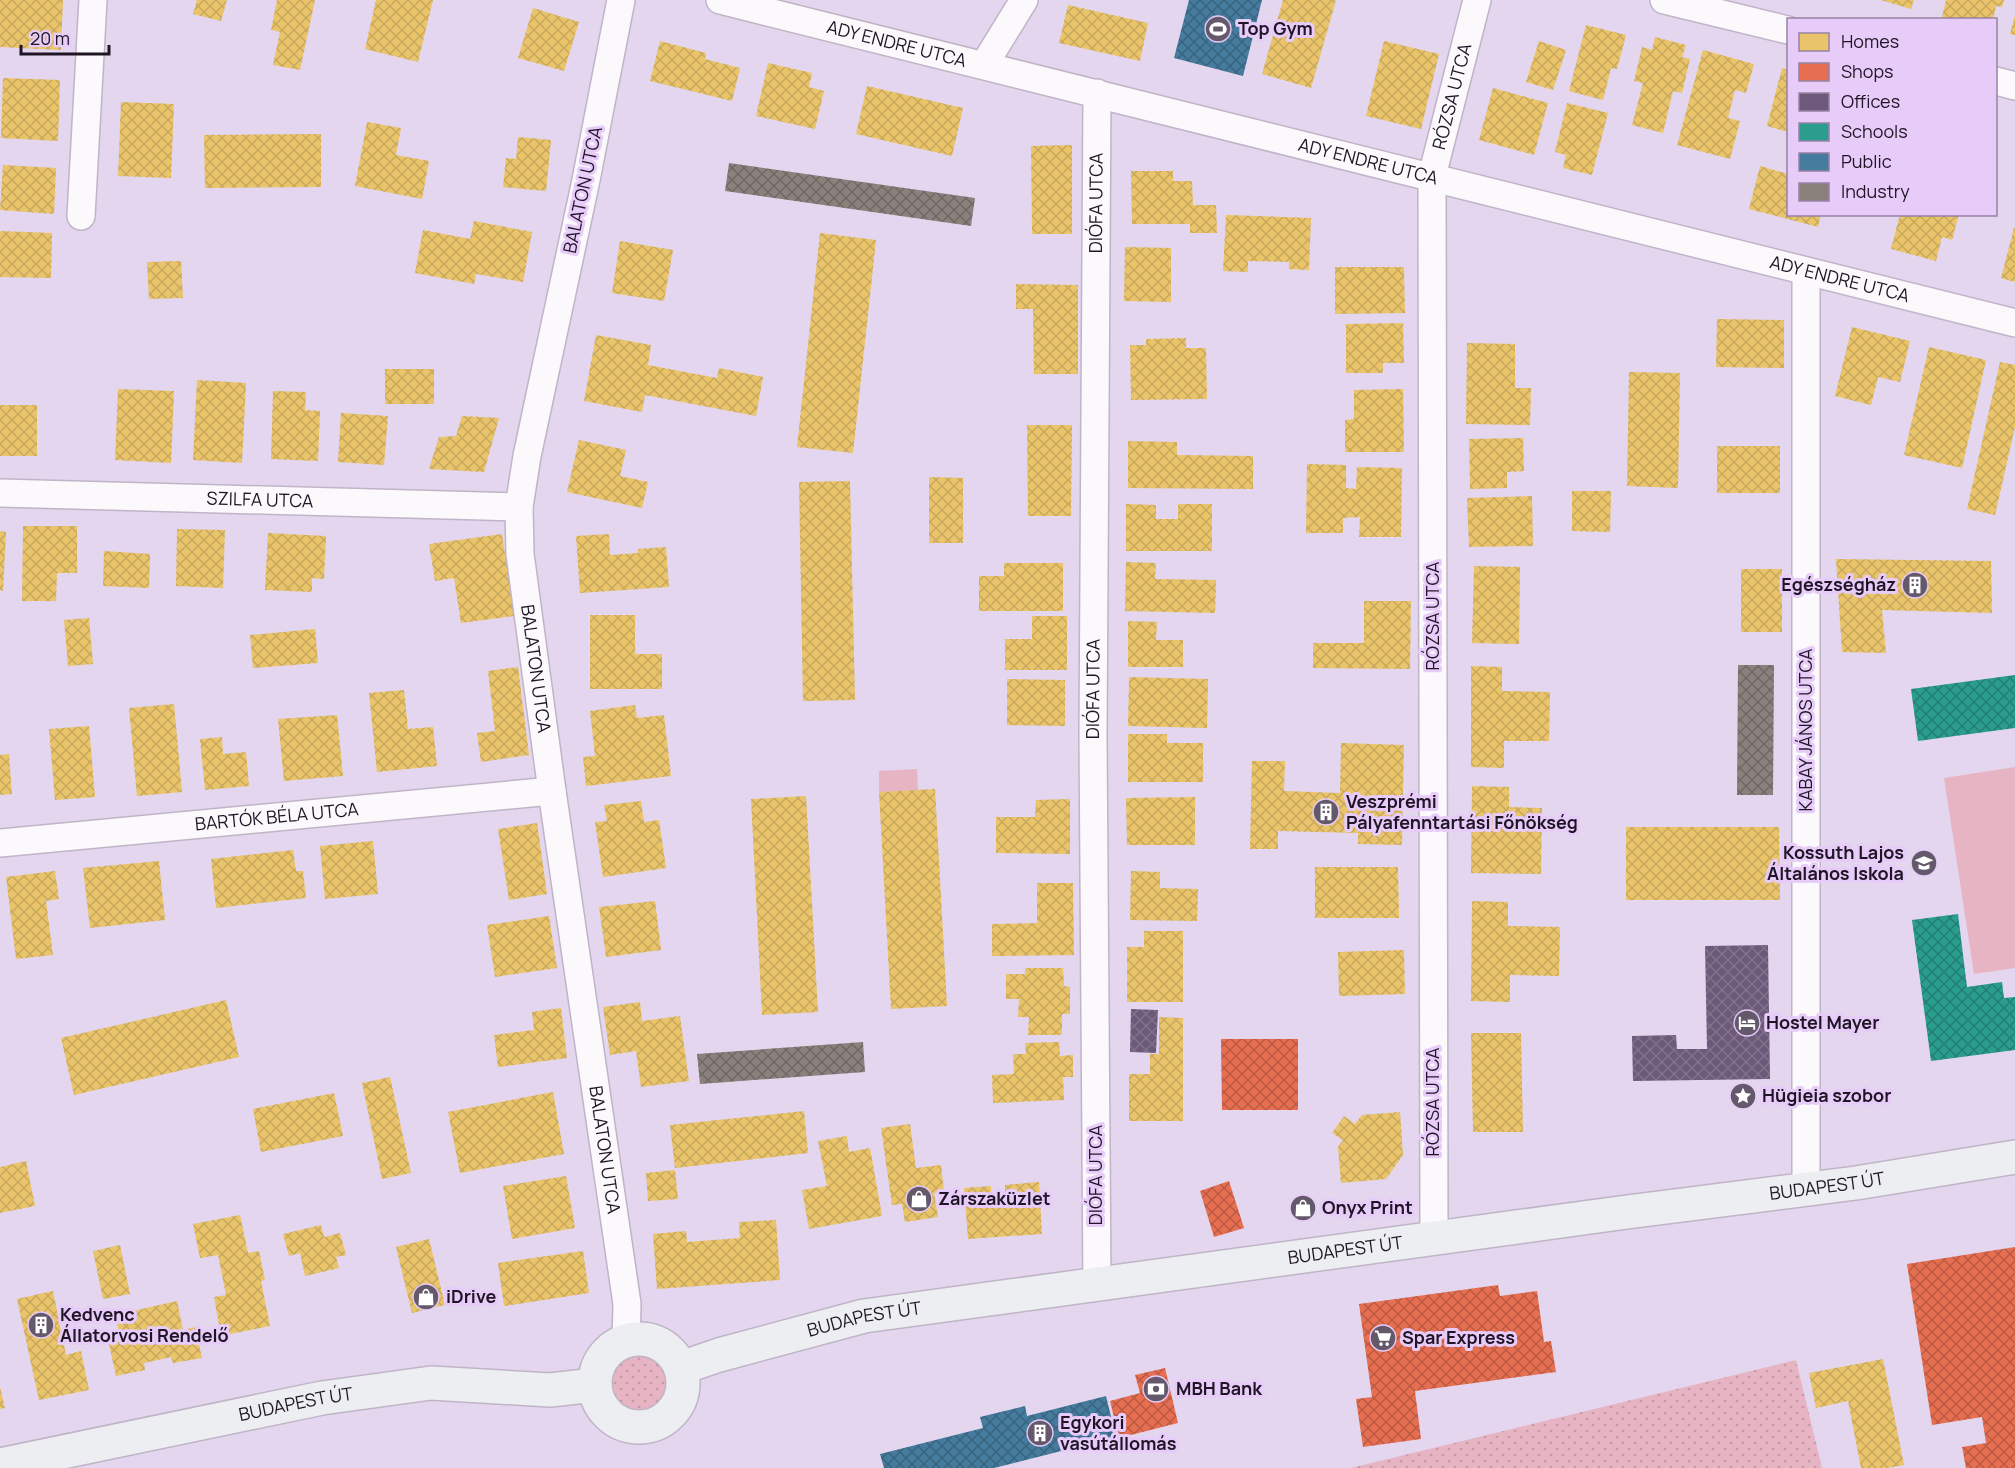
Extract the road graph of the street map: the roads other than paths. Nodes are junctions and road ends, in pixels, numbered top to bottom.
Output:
1 (93, 0) edge
2 (621, 0) edge
3 (720, 0) edge
4 (1024, 0) edge
5 (1477, 0) edge
6 (1664, 0) edge
7 (1787, 30) edge
8 (984, 65) junction
9 (1997, 82) edge
10 (2015, 86) edge
11 (1097, 93) junction
12 (1432, 176) junction
13 (81, 216) dead end
14 (1806, 271) junction
15 (2015, 323) edge
16 (0, 493) edge
17 (519, 507) junction
18 (552, 791) junction
19 (0, 843) edge
20 (2015, 1157) edge
21 (1806, 1190) junction
22 (1434, 1238) junction
23 (1097, 1286) junction
24 (626, 1341) junction
25 (681, 1368) junction
26 (595, 1385) junction
27 (0, 1465) edge

1 - 13 street
2 - 17 street, BALATON UTCA
3 - 8 street, ADY ENDRE UTCA
4 - 8 street
5 - 12 street, RÓZSA UTCA
6 - 7 street
8 - 11 street, ADY ENDRE UTCA
9 - 10 street
11 - 12 street, ADY ENDRE UTCA
11 - 23 street, DIÓFA UTCA
12 - 14 street, ADY ENDRE UTCA
12 - 22 street, RÓZSA UTCA
14 - 15 street, ADY ENDRE UTCA
14 - 21 street, KABAY JÁNOS UTCA
16 - 17 street, SZILFA UTCA
17 - 18 street, BALATON UTCA
18 - 19 street, BARTÓK BÉLA UTCA
18 - 24 street, BALATON UTCA
20 - 21 main road, BUDAPEST ÚT
21 - 22 main road, BUDAPEST ÚT
22 - 23 main road, BUDAPEST ÚT
23 - 25 main road, BUDAPEST ÚT
24 - 25 main road
24 - 26 main road
25 - 26 main road
26 - 27 main road, BUDAPEST ÚT

